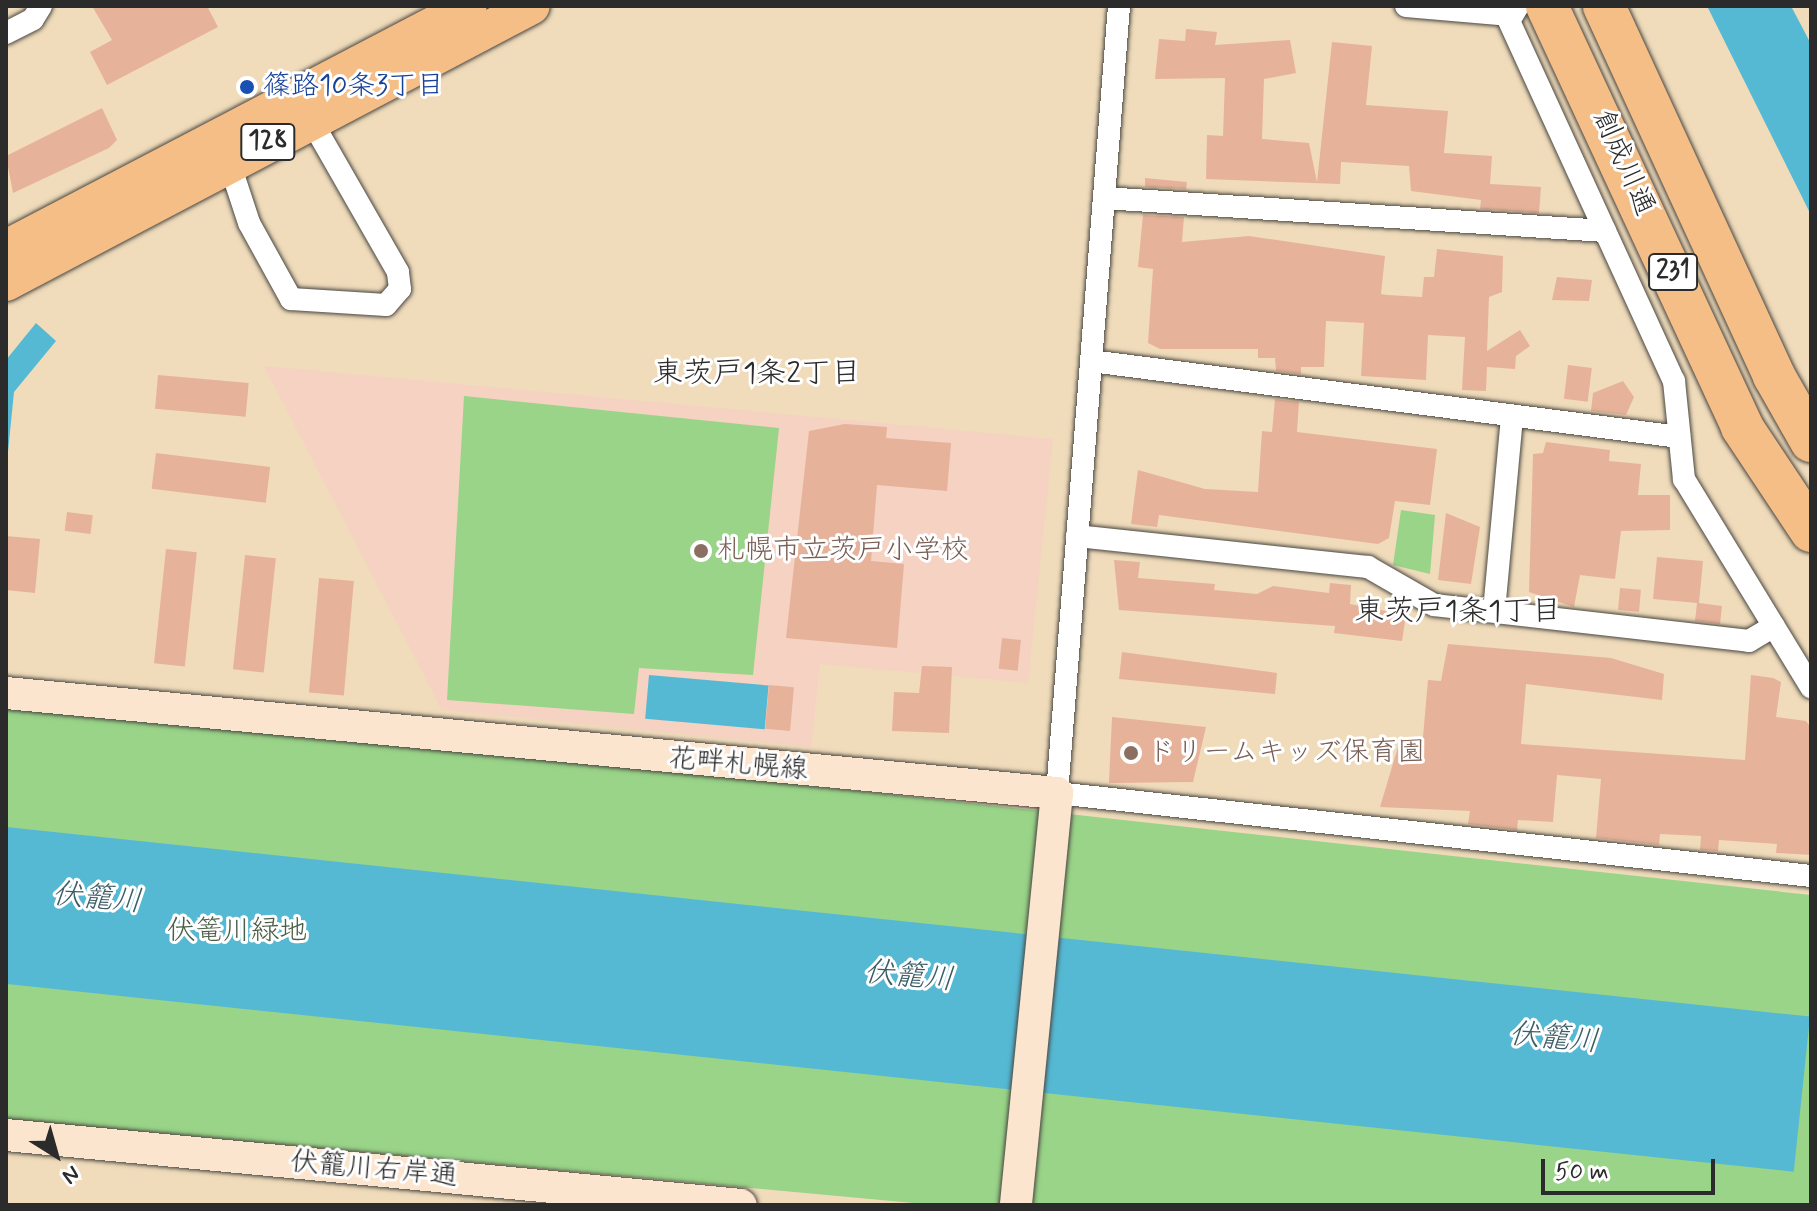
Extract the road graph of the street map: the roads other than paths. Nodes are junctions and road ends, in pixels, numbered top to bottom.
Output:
1 (41, 6) edge
2 (469, 6) edge
3 (532, 6) edge
4 (1119, 6) edge
5 (1406, 6) edge
6 (1604, 6) edge
7 (1525, 9) edge
8 (6, 33) edge
9 (311, 120) junction
10 (229, 162) junction
11 (1104, 198) junction
12 (1605, 231) junction
13 (6, 248) edge
14 (6, 283) edge
15 (1091, 361) junction
16 (1512, 416) junction
17 (1679, 437) junction
18 (1811, 441) edge
19 (1811, 531) edge
20 (1077, 536) junction
21 (1494, 611) junction
22 (1774, 626) junction
23 (1811, 687) edge
24 (6, 693) edge
25 (1057, 793) junction
26 (1811, 876) edge
27 (6, 1135) edge
28 (741, 1205) edge
29 (1016, 1205) edge

1 - 8 street
2 - 13 main road, 128
3 - 9 main road, 128
4 - 11 street
5 - 7 street
6 - 18 highway, 創成川通 / 231
7 - 12 street
7 - 19 highway, 創成川通 / 231
9 - 10 main road, 128
9 - 10 street
10 - 14 main road, 128
11 - 12 street
11 - 15 street
12 - 17 street
15 - 16 street
15 - 20 street
16 - 17 street
16 - 21 street
17 - 22 street
20 - 21 street
20 - 25 street
21 - 22 street
22 - 23 street
24 - 25 main road, 花畔札幌線
25 - 26 street
25 - 29 main road
27 - 28 main road, 伏籠川右岸通

